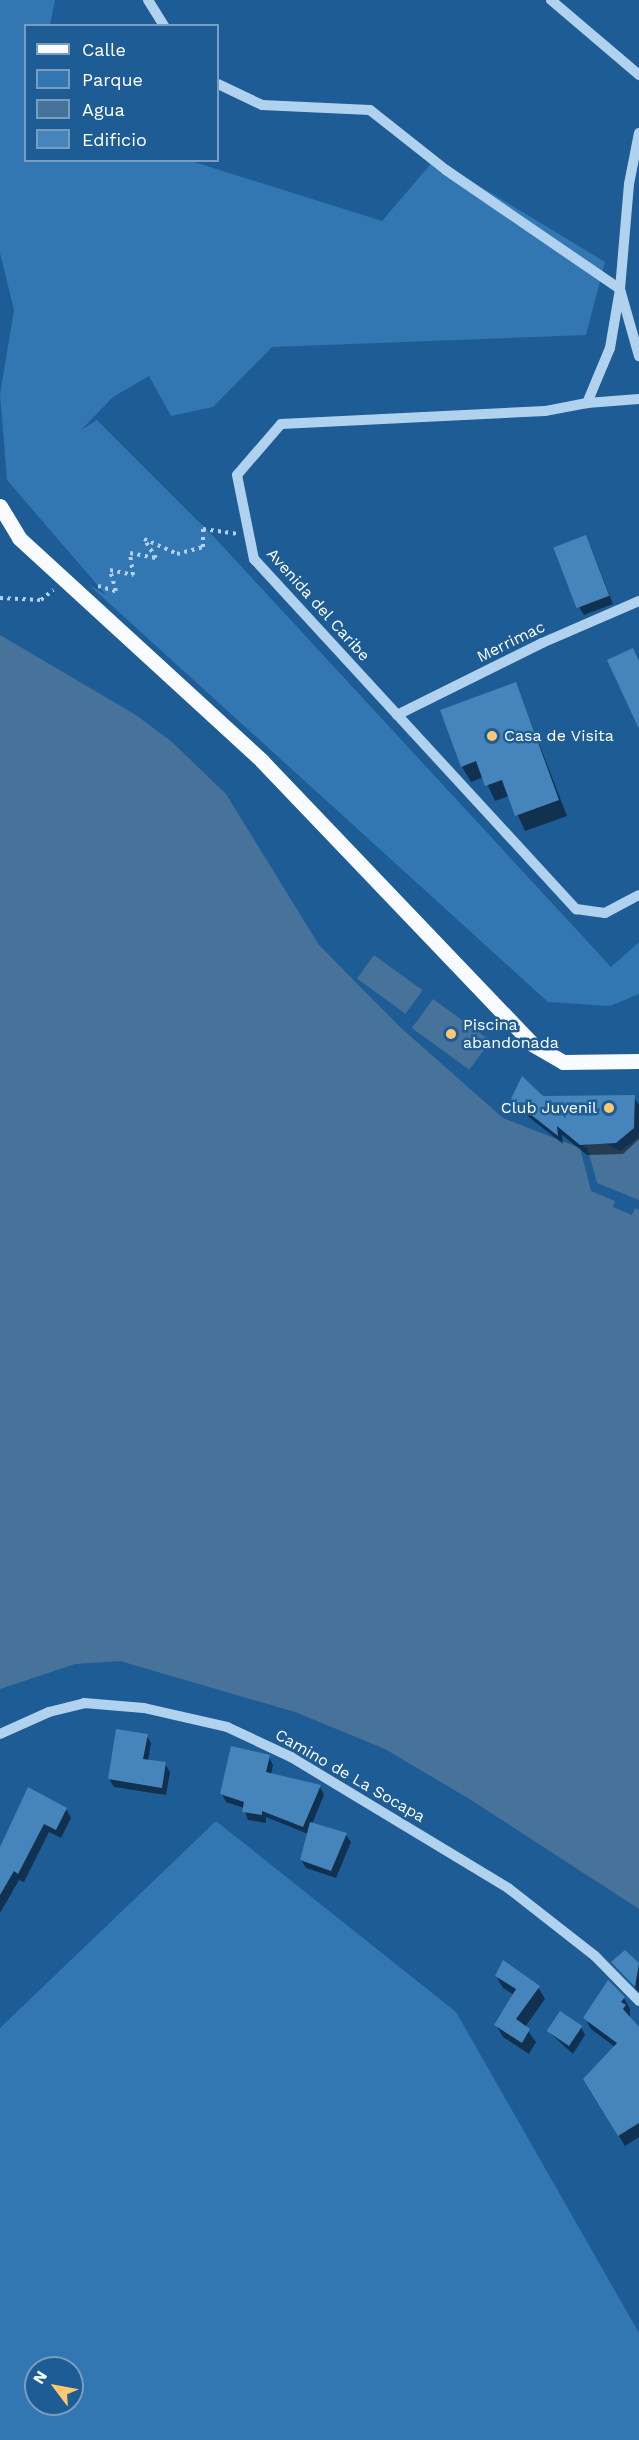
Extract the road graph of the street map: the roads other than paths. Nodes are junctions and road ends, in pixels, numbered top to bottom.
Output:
1 (148, 0) edge
2 (551, 0) edge
3 (163, 24) edge
4 (639, 75) edge
5 (219, 84) edge
6 (639, 133) edge
7 (620, 289) junction
8 (639, 356) edge
9 (639, 399) edge
10 (587, 403) junction
11 (0, 506) edge
12 (639, 601) edge
13 (397, 715) junction
14 (639, 895) edge
15 (639, 1061) edge
16 (0, 1734) edge
17 (639, 2001) edge

1 - 3 street
2 - 4 street
5 - 7 street
6 - 7 street
7 - 8 street
7 - 10 street
9 - 10 street, Avenida del Caribe
10 - 13 street, Avenida del Caribe
11 - 15 main road
12 - 13 street, Merrimac
13 - 14 street, Avenida del Caribe
16 - 17 street, Camino de La Socapa

